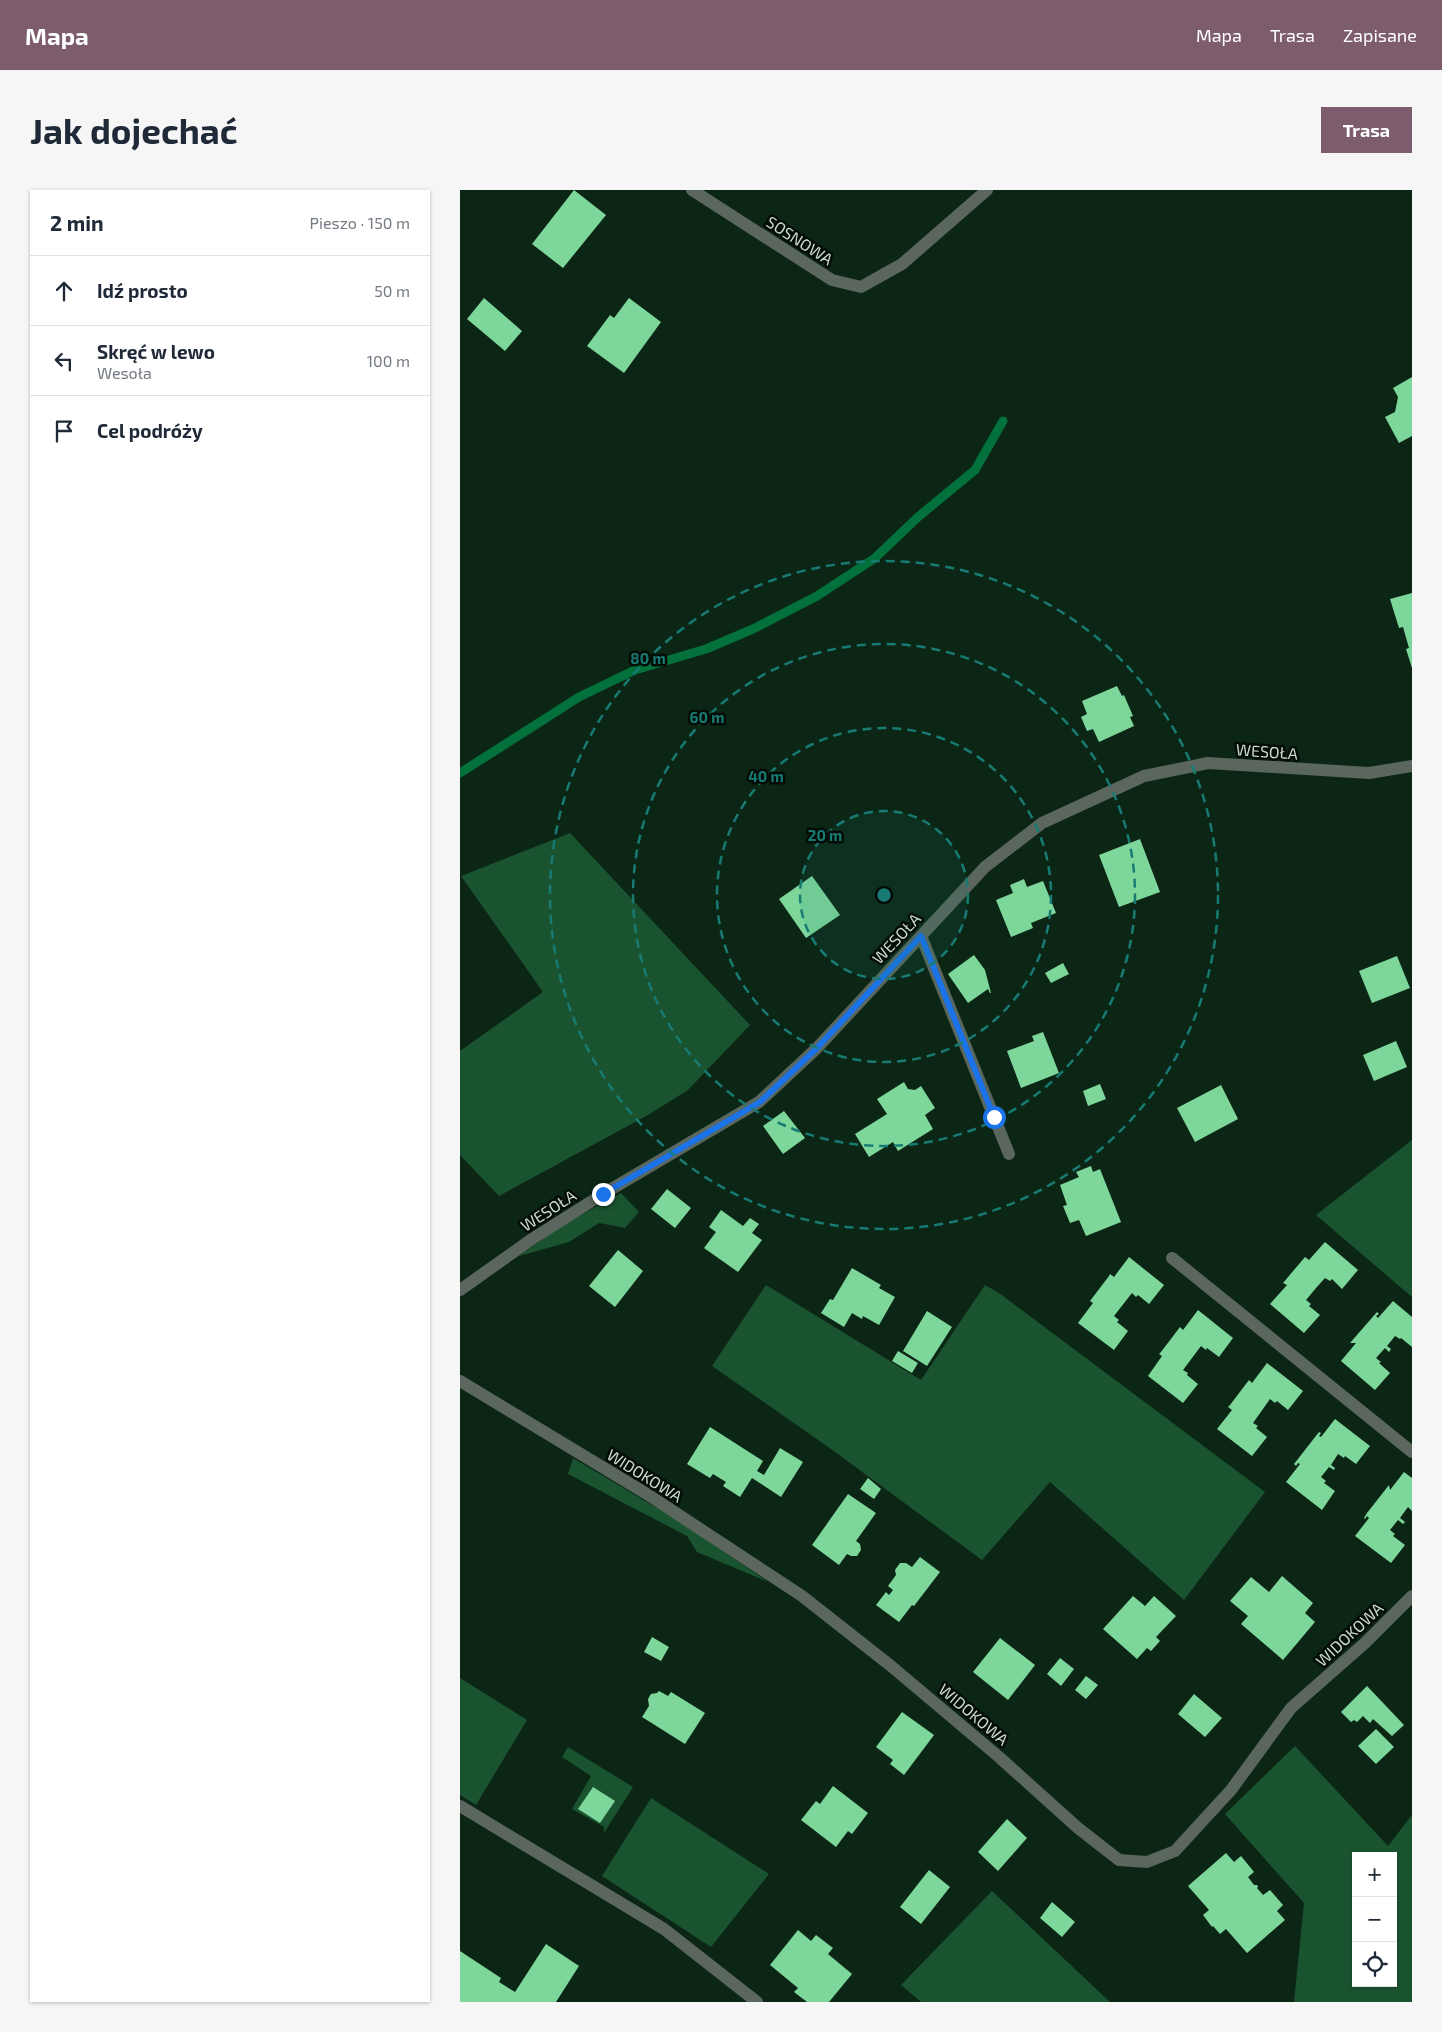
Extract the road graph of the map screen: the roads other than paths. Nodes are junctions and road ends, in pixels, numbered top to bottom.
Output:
1 (692, 190) edge
2 (987, 190) edge
3 (1412, 766) edge
4 (921, 936) junction
5 (1009, 1154) dead end
6 (1172, 1258) dead end
7 (460, 1290) edge
8 (460, 1381) edge
9 (1412, 1452) edge
10 (1412, 1596) edge
11 (460, 1806) edge
12 (757, 2002) edge

1 - 2 street, SOSNOWA
3 - 4 street, WESOŁA
4 - 5 street
4 - 7 street, WESOŁA
6 - 9 street
8 - 10 street, WIDOKOWA
11 - 12 street

